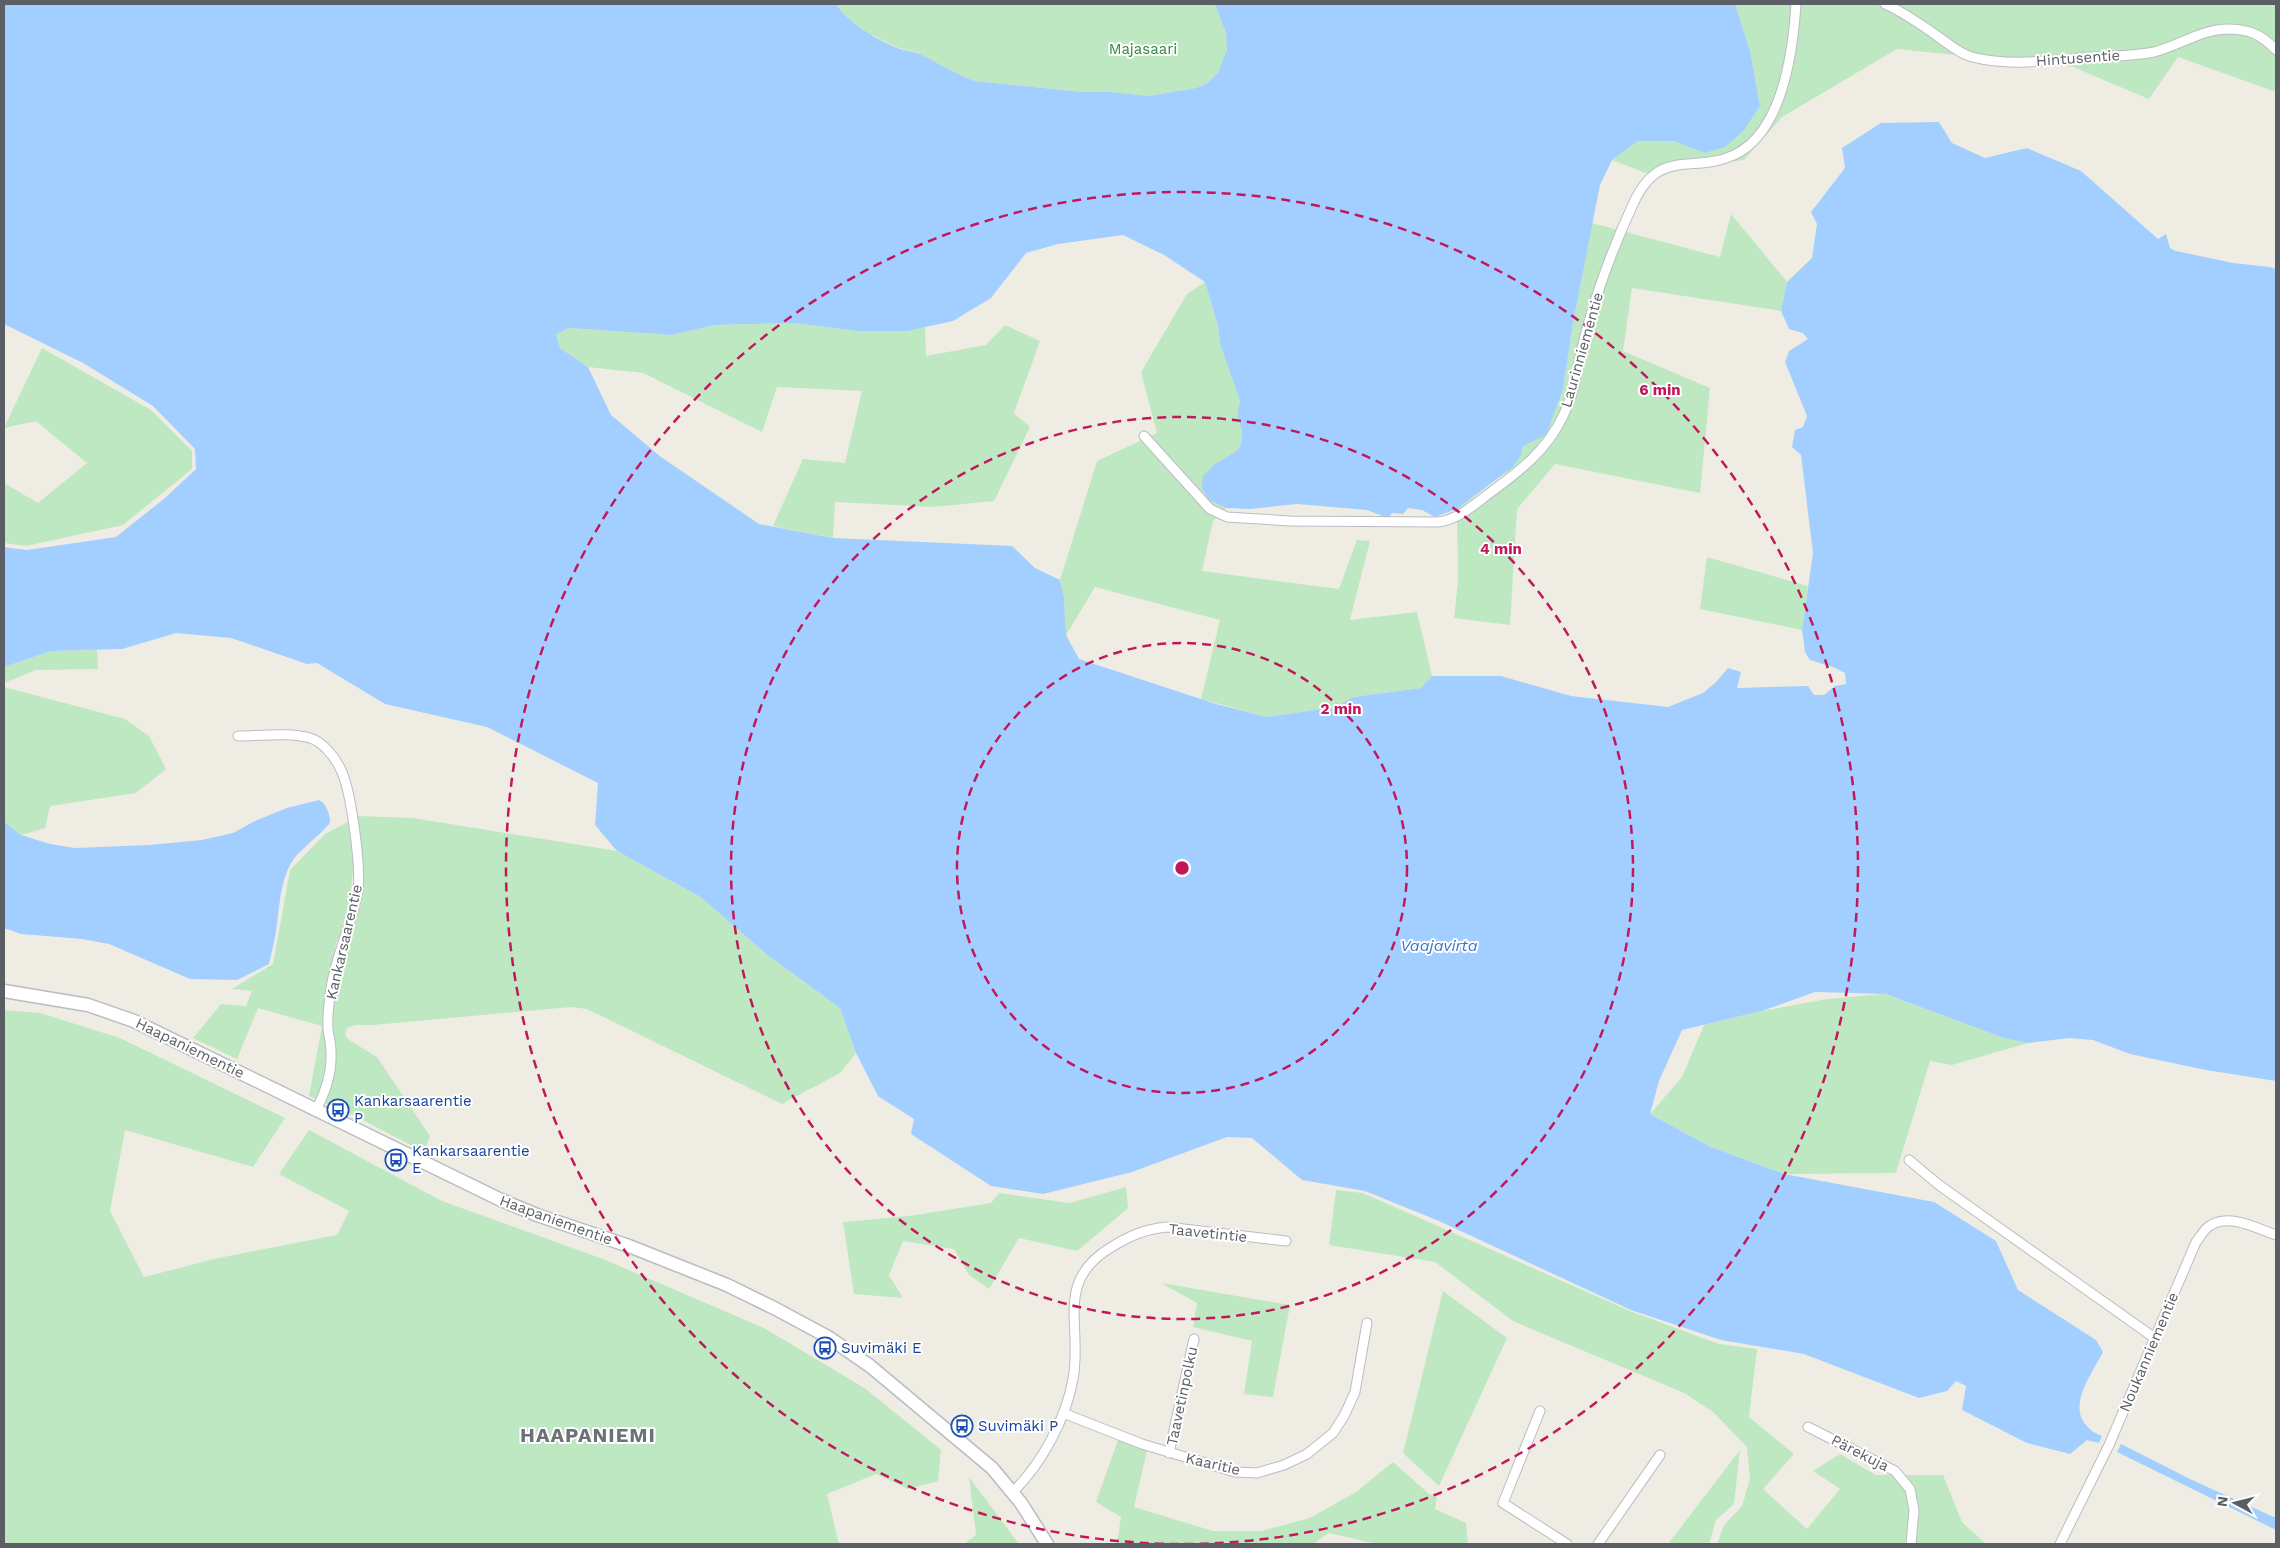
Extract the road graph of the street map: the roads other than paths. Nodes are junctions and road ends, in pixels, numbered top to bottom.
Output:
1 (1796, 4) edge
2 (1885, 4) edge
3 (2276, 50) edge
4 (1144, 436) dead end
5 (238, 736) dead end
6 (4, 991) edge
7 (316, 1110) junction
8 (1909, 1160) dead end
9 (2276, 1235) edge
10 (1286, 1242) dead end
11 (1368, 1324) dead end
12 (2156, 1339) junction
13 (1194, 1340) dead end
14 (1540, 1411) dead end
15 (1063, 1413) junction
16 (1808, 1427) dead end
17 (1169, 1453) junction
18 (1660, 1455) dead end
19 (1013, 1492) junction
20 (1047, 1544) edge
21 (1567, 1544) edge
22 (1598, 1544) edge
23 (1911, 1544) edge
24 (2060, 1544) edge

1 - 4 street, Laurinniementie
2 - 3 street, Hintusentie
5 - 7 street, Kankarsaarentie
6 - 7 street, Haapaniementie
7 - 19 street, Haapaniementie
8 - 12 street
9 - 12 street, Noukanniementie
10 - 15 street, Taavetintie
11 - 17 street, Kaaritie
12 - 24 street, Noukanniementie
13 - 17 street, Taavetinpolku
14 - 21 street
15 - 17 street, Kaaritie
15 - 19 street, Taavetintie
16 - 23 street, Pärekuja
18 - 22 street
19 - 20 street, Haapaniementie

